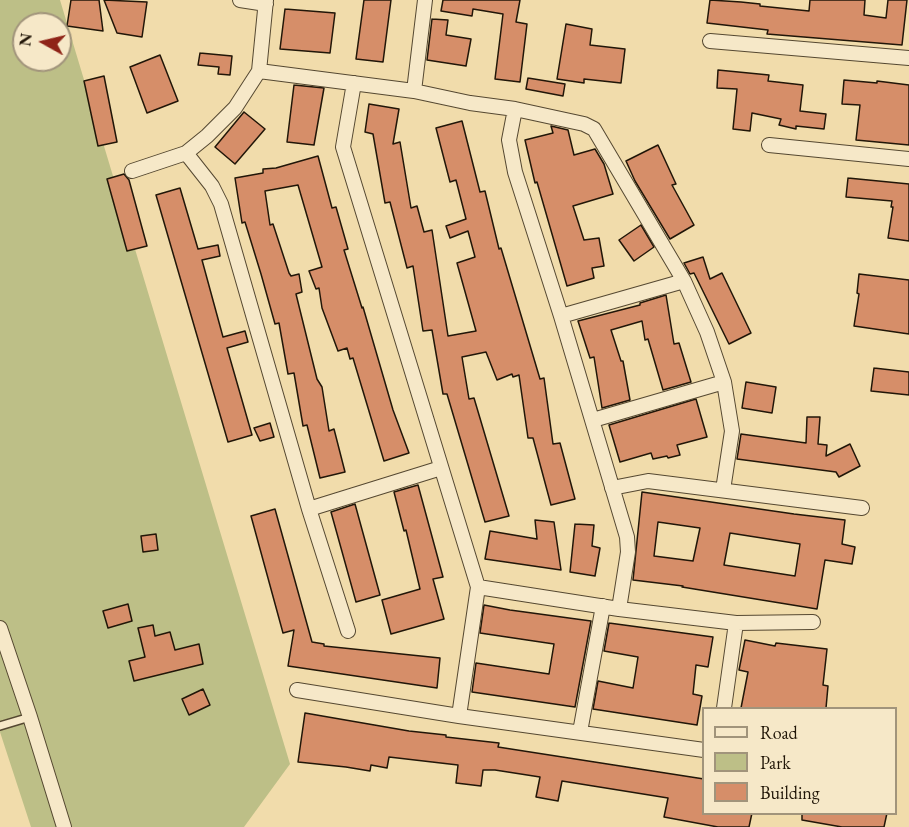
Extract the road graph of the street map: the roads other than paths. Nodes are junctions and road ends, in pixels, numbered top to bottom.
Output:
1 (240, 0) edge
2 (425, 0) edge
3 (266, 2) edge
4 (710, 41) dead end
5 (909, 58) edge
6 (258, 71) junction
7 (354, 83) junction
8 (414, 91) junction
9 (515, 109) junction
10 (769, 145) dead end
11 (186, 153) junction
12 (909, 159) edge
13 (132, 171) dead end
14 (684, 281) junction
15 (561, 316) junction
16 (724, 382) junction
17 (592, 420) junction
18 (441, 468) junction
19 (612, 488) junction
20 (723, 490) junction
21 (862, 508) dead end
22 (309, 509) junction
23 (477, 587) junction
24 (603, 606) junction
25 (619, 609) junction
26 (813, 622) dead end
27 (736, 623) junction
28 (0, 628) edge
29 (348, 631) dead end
30 (297, 690) dead end
31 (724, 707) edge
32 (459, 716) junction
33 (30, 717) junction
34 (0, 726) edge
35 (580, 732) junction
36 (702, 750) edge
37 (64, 827) edge

1 - 3 street
2 - 8 street
3 - 6 street
4 - 5 street
6 - 7 street
6 - 11 street
7 - 8 street
7 - 18 street
8 - 9 street
9 - 14 street
9 - 15 street
10 - 12 street
11 - 13 street
11 - 22 street
14 - 15 street
14 - 16 street
15 - 17 street
16 - 17 street
16 - 20 street
17 - 19 street
18 - 22 street
18 - 23 street
19 - 20 street
19 - 25 street
20 - 21 street
22 - 29 street
23 - 24 street
23 - 32 street
24 - 25 street
24 - 35 street
25 - 27 street
26 - 27 street
27 - 31 street
28 - 33 street
30 - 32 street
32 - 35 street
33 - 34 lane
33 - 37 street
35 - 36 street

